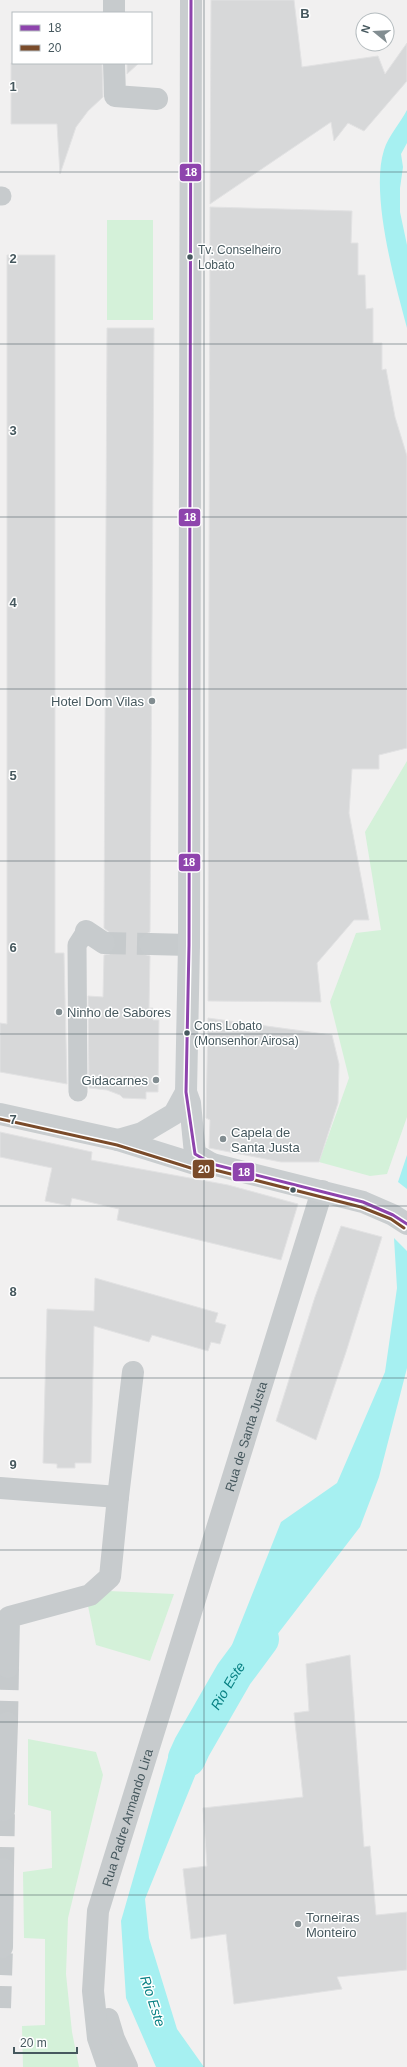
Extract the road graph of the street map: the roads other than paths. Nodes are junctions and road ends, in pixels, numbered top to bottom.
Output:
1 (114, 0) edge
2 (191, 0) edge
3 (114, 12) edge
4 (114, 64) edge
5 (157, 99) dead end
6 (86, 931) joint
7 (104, 943) tunnel mouth
8 (150, 944) tunnel mouth
9 (189, 945) junction
10 (78, 1092) dead end
11 (186, 1092) junction
12 (0, 1114) edge
13 (118, 1140) junction
14 (212, 1164) junction
15 (322, 1192) junction
16 (406, 1224) edge
17 (133, 1372) dead end
18 (0, 1488) edge
19 (118, 1497) junction
20 (8, 1667) tunnel mouth
21 (170, 1681) joint
22 (6, 1724) tunnel mouth
23 (4, 1810) dead end
24 (3, 1869) dead end
25 (2, 1947) dead end
26 (94, 1955) junction
27 (108, 2067) edge
28 (127, 2067) edge

1 - 3 street
2 - 9 main road
4 - 5 street
6 - 7 street
6 - 10 street
8 - 9 street
9 - 11 main road
11 - 13 main road
11 - 14 main road
12 - 13 main road
13 - 14 main road
14 - 15 main road
15 - 16 main road
15 - 21 street, Rua de Santa Justa
17 - 19 street
18 - 19 street
19 - 20 street
21 - 26 street, Rua Padre Armando Lira
22 - 23 street
24 - 25 street
26 - 27 street, Rua Padre Armando Lira
26 - 28 street, Rua Padre Armando Lira

